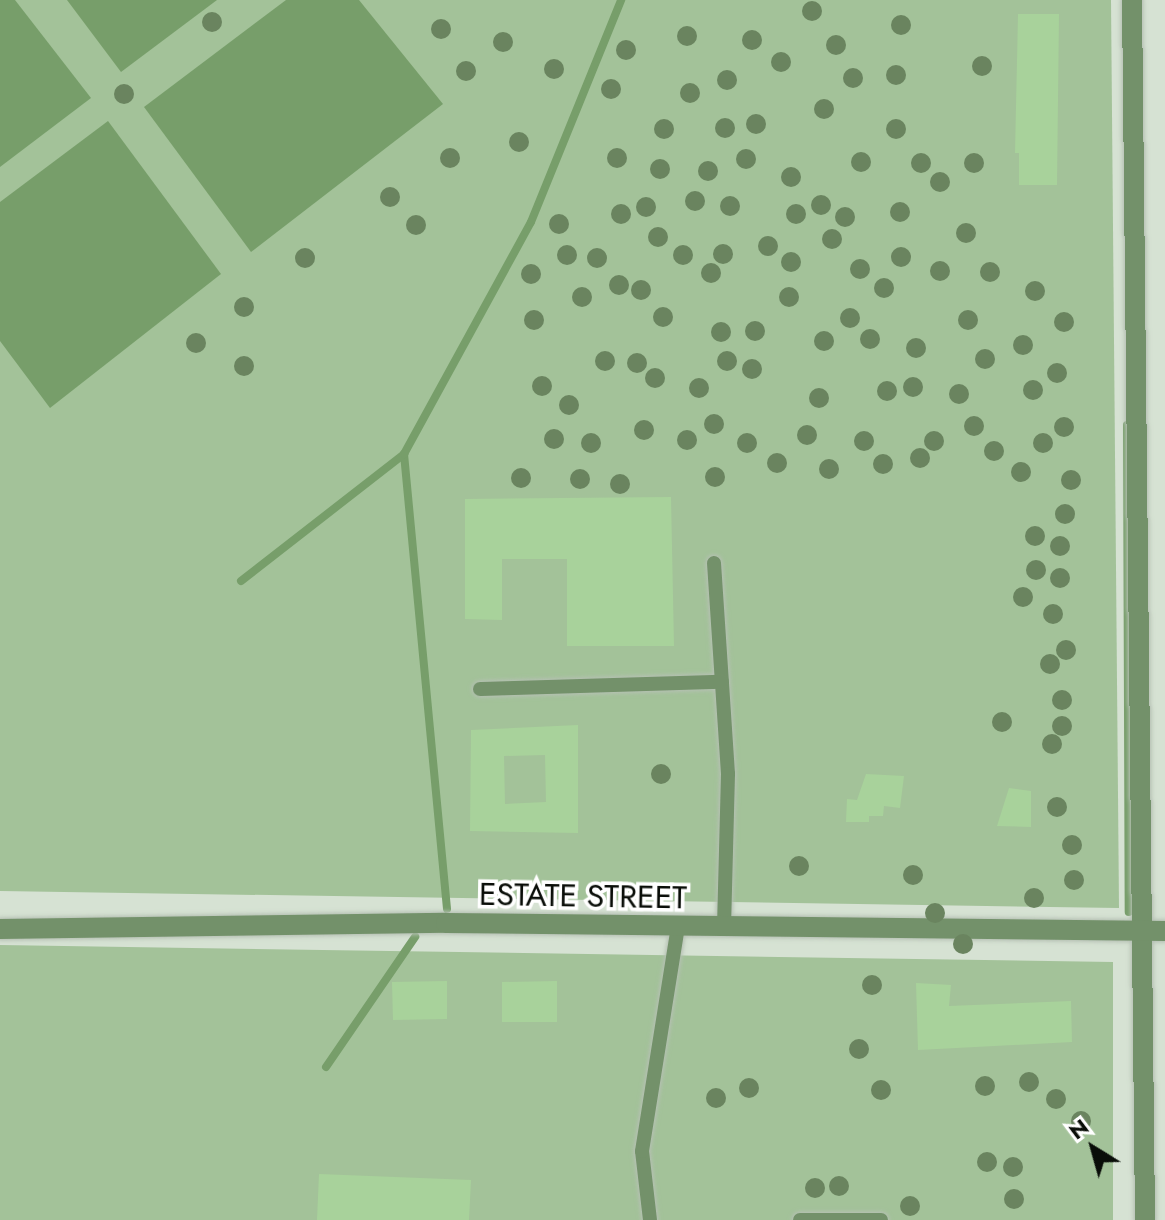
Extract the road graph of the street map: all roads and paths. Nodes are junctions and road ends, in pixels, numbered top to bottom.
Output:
1 (1132, 0) edge
2 (714, 563) dead end
3 (722, 682) junction
4 (480, 689) dead end
5 (678, 927) junction
6 (724, 928) junction
7 (0, 929) edge
8 (1165, 931) edge
9 (1141, 934) junction
10 (650, 1220) edge
11 (800, 1220) edge
12 (881, 1220) edge
13 (1145, 1220) edge

1 - 9 street
2 - 3 lane
3 - 4 lane
3 - 6 lane
5 - 6 street, ESTATE STREET
5 - 7 street, ESTATE STREET
5 - 10 lane
6 - 9 street, ESTATE STREET
8 - 9 street, ESTATE STREET
9 - 13 street
11 - 12 lane

